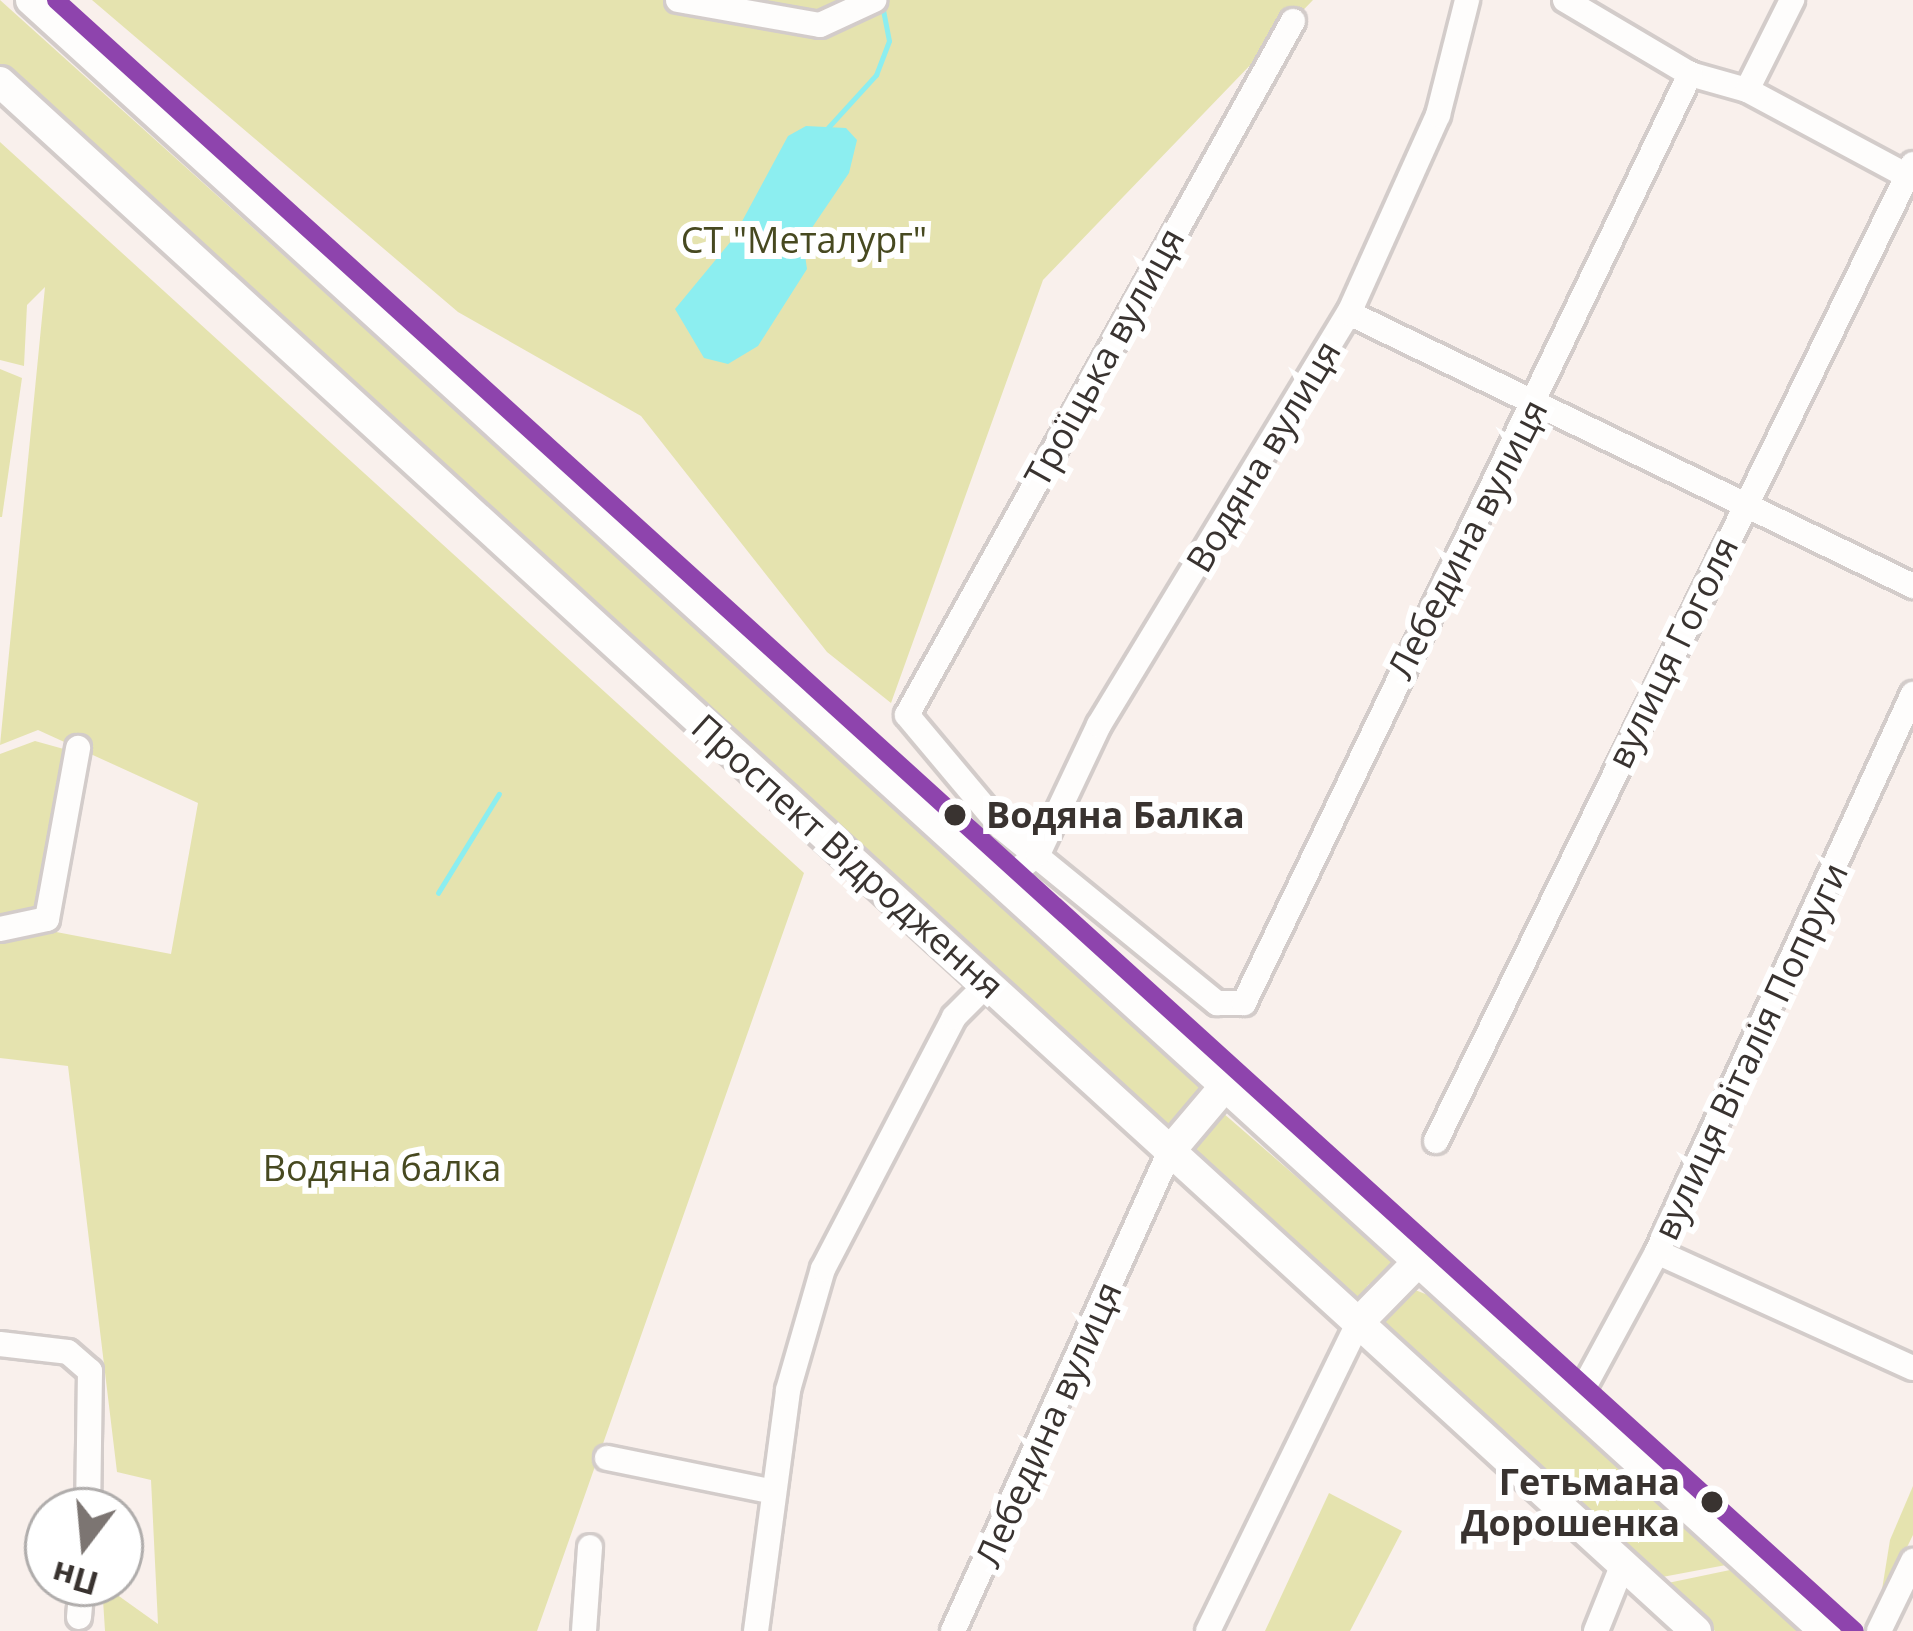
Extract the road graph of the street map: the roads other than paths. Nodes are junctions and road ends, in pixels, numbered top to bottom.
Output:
1 (31, 0) edge
2 (678, 0) edge
3 (874, 0) edge
4 (1467, 0) edge
5 (1565, 0) edge
6 (1792, 0) edge
7 (1613, 10) edge
8 (1293, 21) dead end
9 (1690, 74) junction
10 (0, 82) edge
11 (1748, 90) junction
12 (1911, 173) edge
13 (1349, 314) junction
14 (1535, 404) junction
15 (1744, 503) junction
16 (1913, 586) edge
17 (1913, 694) edge
18 (78, 748) dead end
19 (1038, 854) junction
20 (1003, 881) junction
21 (0, 928) edge
22 (988, 983) junction
23 (1224, 1087) junction
24 (1436, 1141) dead end
25 (1170, 1151) junction
26 (1657, 1252) junction
27 (1418, 1263) junction
28 (1358, 1323) junction
29 (0, 1344) edge
30 (1913, 1367) edge
31 (1576, 1402) junction
32 (607, 1458) dead end
33 (88, 1487) edge
34 (770, 1492) junction
35 (590, 1547) dead end
36 (1913, 1561) edge
37 (1623, 1564) junction
38 (80, 1607) edge
39 (79, 1617) dead end
40 (584, 1631) edge
41 (756, 1631) edge
42 (953, 1631) edge
43 (1208, 1631) edge
44 (1596, 1631) edge
45 (1696, 1631) edge
46 (1825, 1631) edge
47 (1879, 1631) edge

1 - 20 main road
2 - 3 street
4 - 13 street, Водяна вулиця
5 - 7 street
6 - 11 street
7 - 9 street
8 - 19 street, Троїцька вулиця
9 - 11 street
9 - 14 street, Лебедина вулиця
10 - 22 main road, Проспект Відродження
11 - 12 street
12 - 15 street, вулиця Гоголя
13 - 14 street
13 - 19 street, Водяна вулиця
14 - 15 street
14 - 19 street, Лебедина вулиця
15 - 16 street
15 - 24 street, вулиця Гоголя
17 - 26 street, вулиця Віталія Попруги
18 - 21 street
19 - 20 street, Водяна вулиця
20 - 23 main road
22 - 25 main road, Проспект Відродження
22 - 34 street
23 - 25 main road
23 - 27 main road
25 - 28 main road, Проспект Відродження
25 - 42 street, Лебедина вулиця
26 - 30 street
26 - 31 street, вулиця Віталія Попруги
27 - 28 main road
27 - 31 main road
28 - 37 main road, Проспект Відродження
28 - 43 street
29 - 33 street
31 - 46 main road
32 - 34 street
34 - 41 street
35 - 40 street
36 - 47 street
37 - 44 street
37 - 45 main road, Проспект Відродження
38 - 39 street

